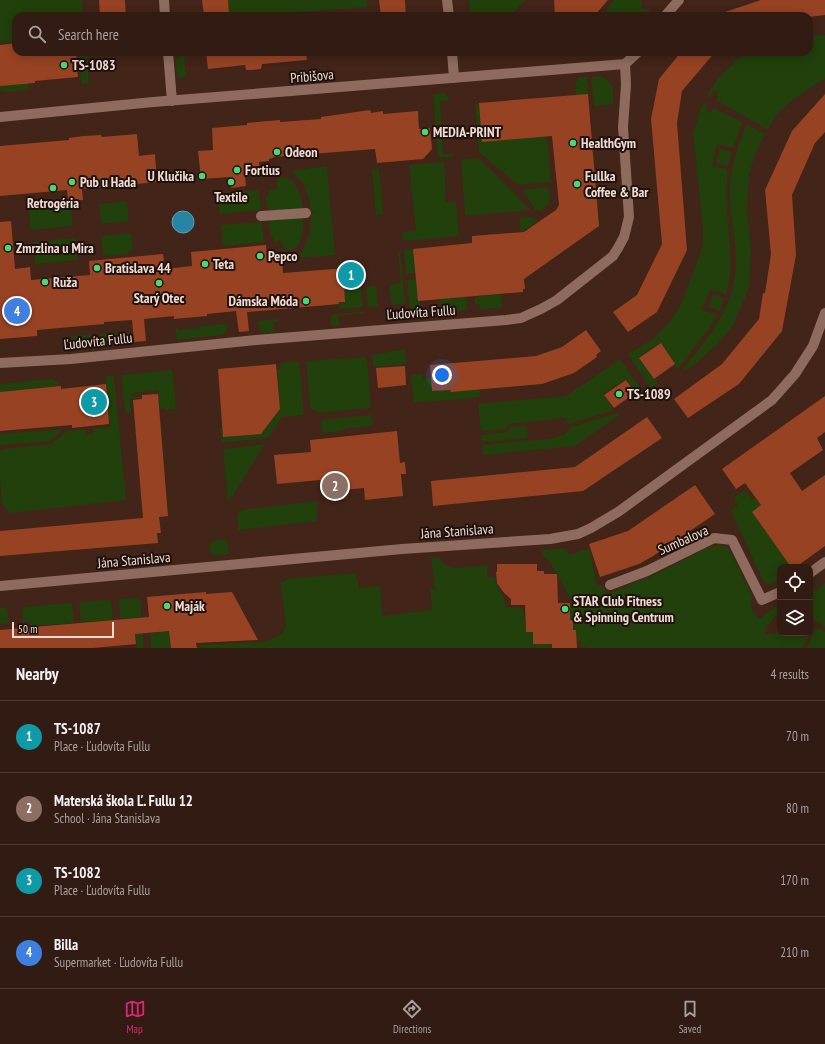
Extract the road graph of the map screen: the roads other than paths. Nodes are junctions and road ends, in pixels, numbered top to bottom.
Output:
1 (164, 0) edge
2 (448, 0) edge
3 (679, 0) edge
4 (165, 12) edge
5 (449, 12) edge
6 (668, 12) edge
7 (168, 56) edge
8 (452, 56) edge
9 (634, 56) edge
10 (625, 64) junction
11 (454, 78) junction
12 (172, 101) junction
13 (0, 116) edge
14 (306, 213) dead end
15 (262, 216) dead end
16 (825, 313) edge
17 (0, 363) edge
18 (825, 562) edge
19 (813, 571) edge
20 (610, 585) dead end
21 (0, 586) edge
22 (777, 593) edge

1 - 4 street
2 - 5 street
3 - 6 street
7 - 12 street
8 - 11 street
9 - 10 street
10 - 11 street, Pribišova
10 - 17 street, Ľudovíta Fullu
11 - 12 street, Pribišova
12 - 13 street, Pribišova
14 - 15 street
16 - 21 street, Jána Stanislava
18 - 19 street
20 - 22 street, Sumbalova

